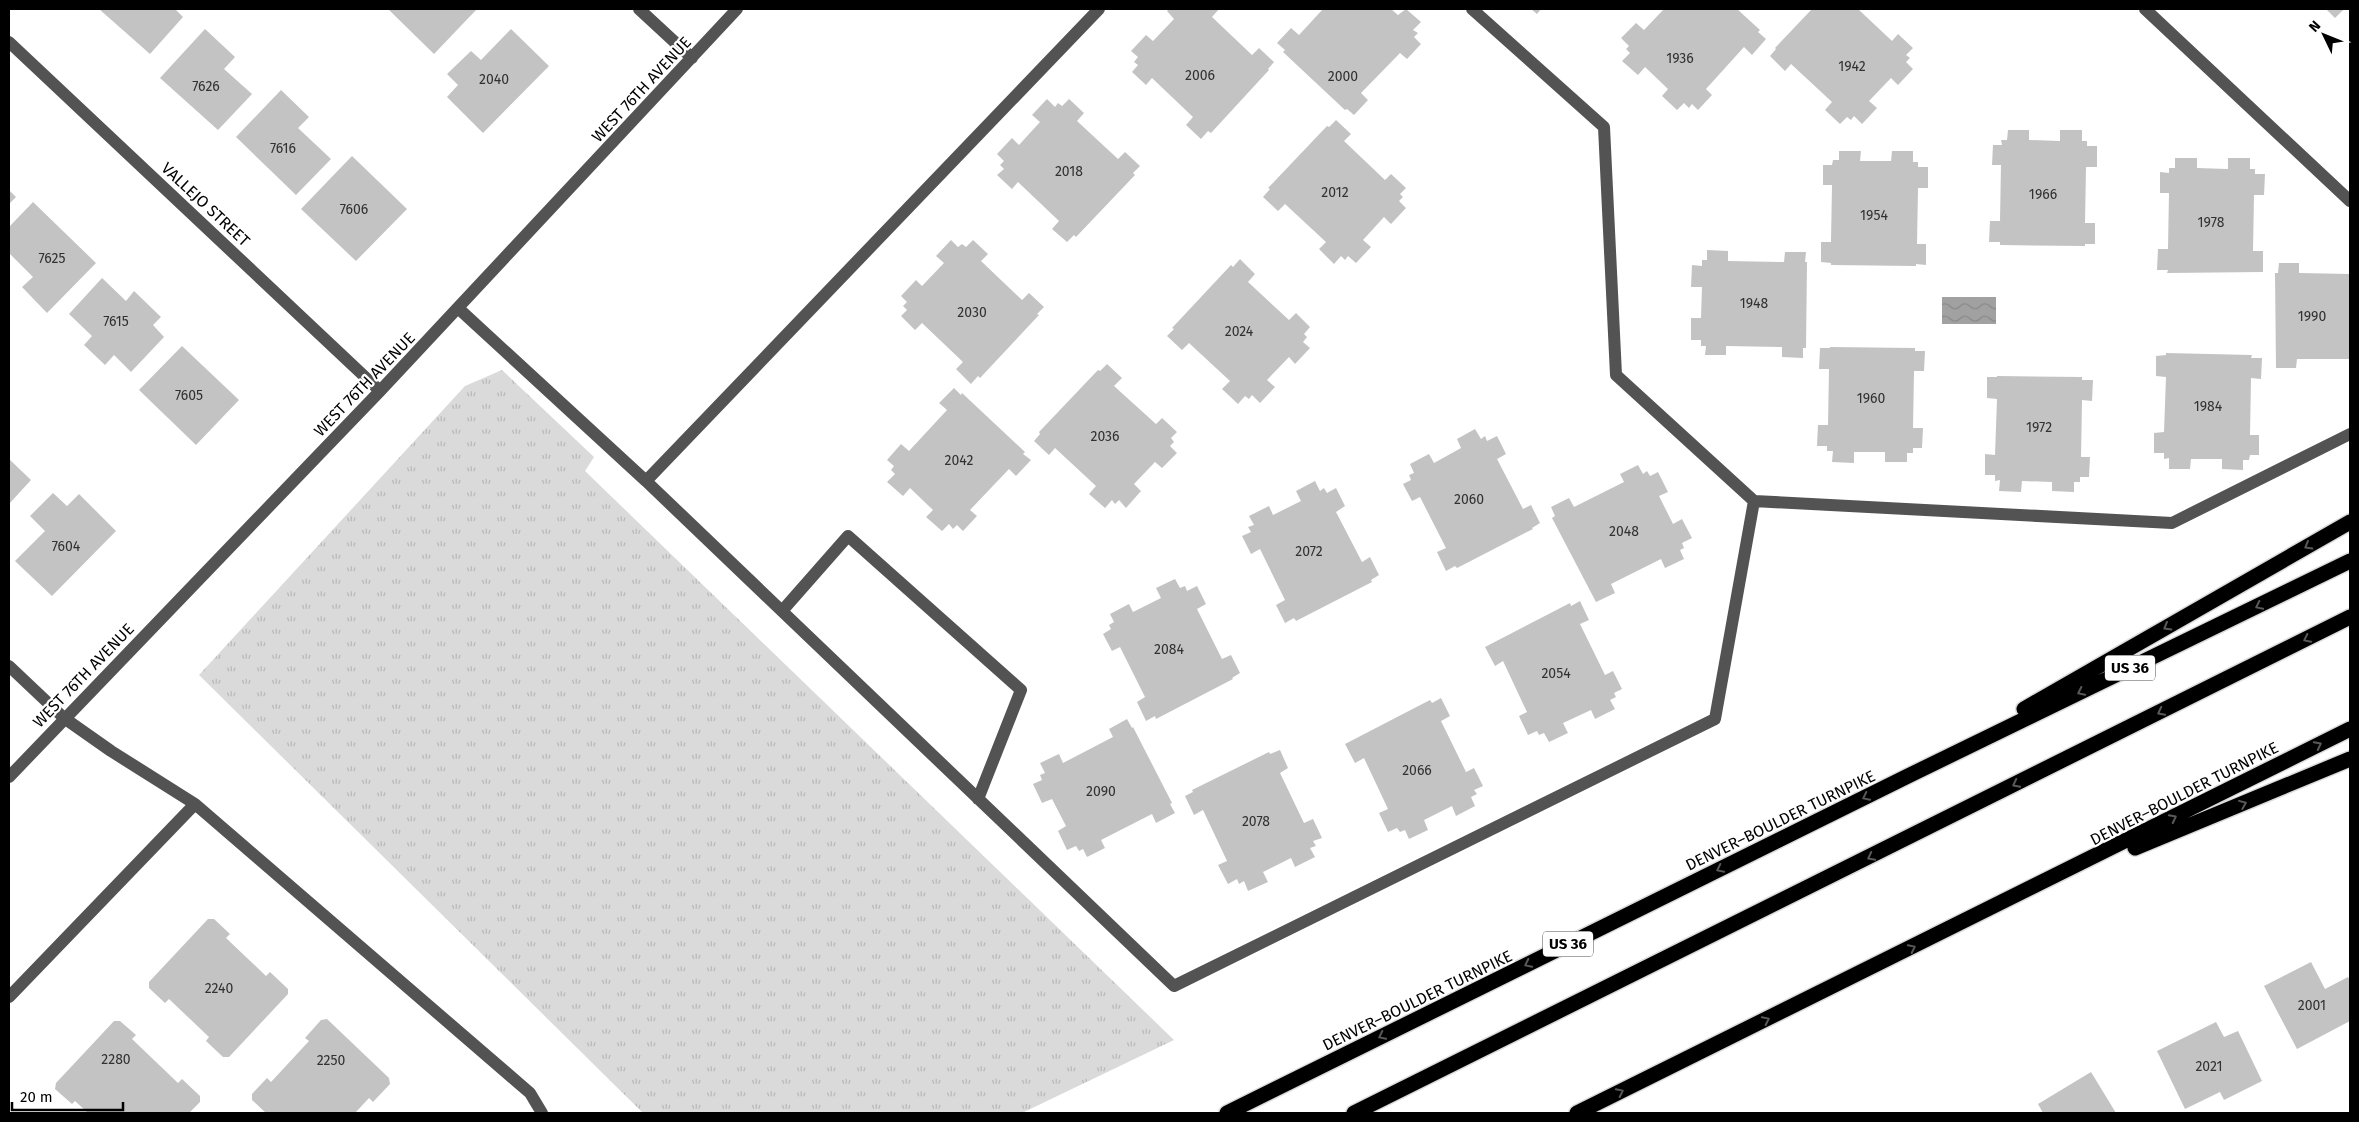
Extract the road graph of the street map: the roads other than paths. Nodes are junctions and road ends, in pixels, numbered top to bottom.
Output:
1 (639, 9) edge
2 (737, 9) edge
3 (1099, 9) edge
4 (1472, 9) edge
5 (2145, 9) edge
6 (9, 42) edge
7 (692, 58) junction
8 (2350, 201) edge
9 (458, 308) junction
10 (380, 391) junction
11 (2350, 434) edge
12 (646, 481) junction
13 (1754, 501) junction
14 (2350, 522) edge
15 (2350, 561) edge
16 (782, 611) junction
17 (2350, 617) edge
18 (9, 666) edge
19 (64, 718) junction
20 (2350, 729) edge
21 (2350, 759) edge
22 (1910, 775) junction
23 (9, 777) edge
24 (978, 799) junction
25 (194, 804) junction
26 (2036, 887) junction
27 (9, 997) edge
28 (542, 1113) edge
29 (1227, 1113) edge
30 (1354, 1113) edge
31 (1577, 1113) edge

1 - 7 street
2 - 7 street, WEST 76TH AVENUE
3 - 12 street
4 - 13 street
5 - 8 street
6 - 10 street, VALLEJO STREET
7 - 9 street, WEST 76TH AVENUE
9 - 10 street, WEST 76TH AVENUE
9 - 12 street
10 - 19 street, WEST 76TH AVENUE
11 - 13 street
12 - 16 street
13 - 24 street
14 -> 22 highway
15 -> 22 highway, DENVER–BOULDER TURNPIKE / US 36
16 - 24 street
16 - 24 street
17 -> 30 highway
18 - 19 street
19 - 23 street, WEST 76TH AVENUE
19 - 25 street
26 -> 20 highway, DENVER–BOULDER TURNPIKE
26 -> 21 highway
22 -> 29 highway, DENVER–BOULDER TURNPIKE / US 36
25 - 27 street
25 - 28 street
31 -> 26 highway, DENVER–BOULDER TURNPIKE

